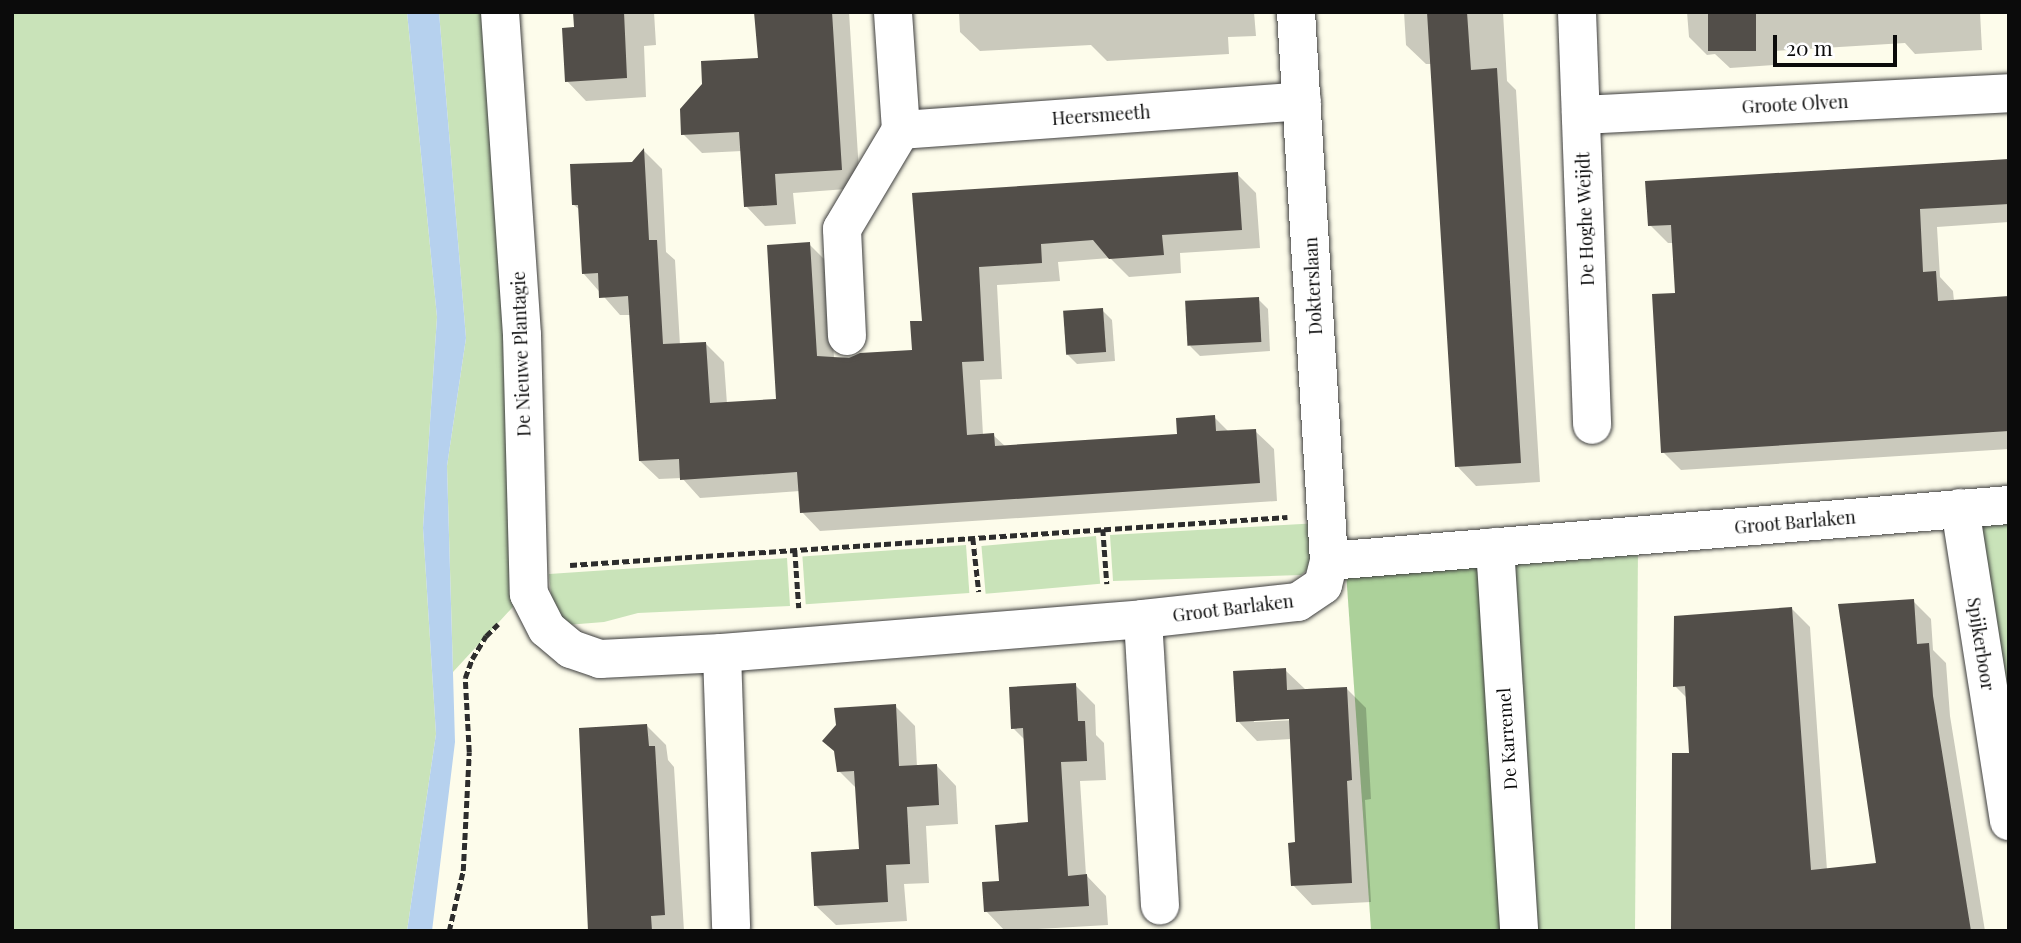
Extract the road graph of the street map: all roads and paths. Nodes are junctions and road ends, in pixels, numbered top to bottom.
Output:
1 (500, 12) edge
2 (892, 12) edge
3 (1296, 12) edge
4 (1577, 12) edge
5 (2009, 93) edge
6 (1302, 101) junction
7 (1581, 115) junction
8 (901, 130) junction
9 (847, 336) dead end
10 (1592, 425) dead end
11 (2009, 505) edge
12 (1960, 509) junction
13 (1295, 516) dead end
14 (1103, 529) junction
15 (973, 538) junction
16 (1495, 547) junction
17 (795, 550) junction
18 (1329, 561) junction
19 (528, 581) junction
20 (1126, 620) junction
21 (982, 632) junction
22 (802, 646) junction
23 (722, 653) junction
24 (600, 659) joint
25 (2009, 821) edge
26 (1160, 905) dead end
27 (732, 928) dead end
28 (449, 931) edge
29 (1519, 931) edge

1 - 19 street, De Nieuwe Plantagie
2 - 8 street
3 - 6 street, Dokterslaan
4 - 7 street, De Hoghe Weijdt
5 - 7 street, Groote Olven
6 - 8 street, Heersmeeth
6 - 18 street, Dokterslaan
7 - 10 street, De Hoghe Weijdt
8 - 9 street
11 - 12 street, Groot Barlaken
12 - 16 street, Groot Barlaken
12 - 25 street, Spijkerboor
13 - 14 path
14 - 15 path
14 - 20 path
15 - 17 path
15 - 21 path
16 - 18 street, Groot Barlaken
16 - 29 street, De Karremel
17 - 19 path
17 - 22 path
18 - 20 street, Groot Barlaken
19 - 24 street, De Nieuwe Plantagie
19 - 28 path
20 - 21 street, Groot Barlaken
20 - 26 street
21 - 22 street, Groot Barlaken
22 - 23 street, Groot Barlaken
23 - 24 street, Groot Barlaken
23 - 27 street

